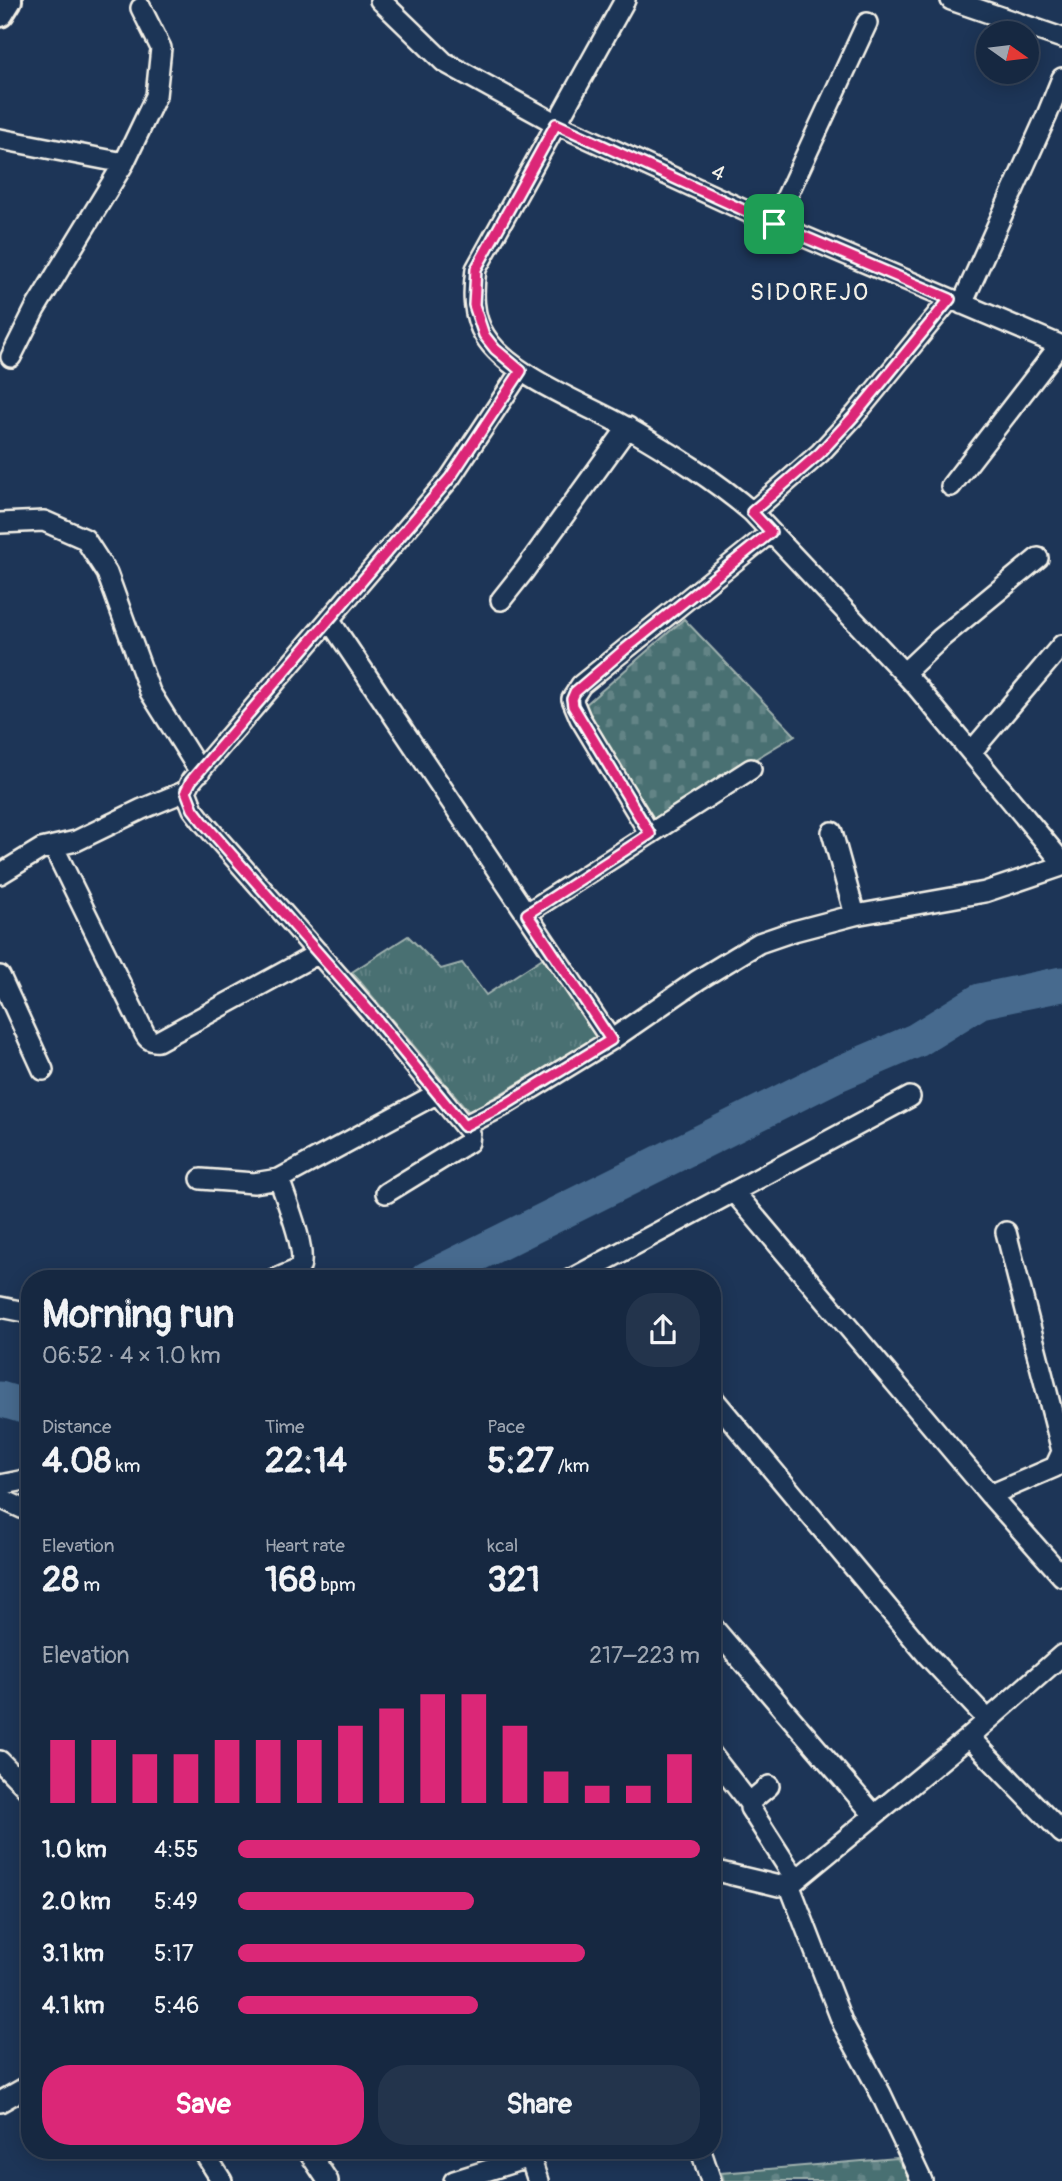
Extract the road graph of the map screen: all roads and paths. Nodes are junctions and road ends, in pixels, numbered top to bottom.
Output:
1 (8, 0) edge
2 (625, 0) edge
3 (951, 0) edge
4 (387, 2) edge
5 (141, 8) dead end
6 (0, 13) edge
7 (867, 23) dead end
8 (1062, 38) edge
9 (1062, 78) edge
10 (556, 124) junction
11 (0, 139) edge
12 (124, 163) junction
13 (774, 224) junction
14 (956, 301) junction
15 (1061, 346) edge
16 (10, 357) dead end
17 (521, 371) junction
18 (628, 428) junction
19 (951, 485) dead end
20 (752, 512) junction
21 (0, 523) edge
22 (771, 532) junction
23 (1038, 558) dead end
24 (501, 600) dead end
25 (330, 621) junction
26 (1062, 645) edge
27 (904, 673) junction
28 (972, 751) junction
29 (751, 769) dead end
30 (200, 772) junction
31 (186, 791) junction
32 (832, 832) dead end
33 (650, 834) junction
34 (54, 848) junction
35 (1059, 871) edge
36 (0, 874) edge
37 (527, 914) junction
38 (855, 915) junction
39 (319, 953) junction
40 (0, 975) edge
41 (611, 1040) junction
42 (43, 1070) dead end
43 (438, 1093) junction
44 (909, 1097) dead end
45 (464, 1126) junction
46 (201, 1179) dead end
47 (279, 1179) junction
48 (734, 1192) junction
49 (386, 1193) dead end
50 (1006, 1232) dead end
51 (600, 1264) junction
52 (297, 1270) edge
53 (588, 1270) edge
54 (605, 1270) edge
55 (0, 1307) edge
56 (21, 1311) edge
57 (721, 1408) edge
58 (1062, 1452) edge
59 (21, 1481) edge
60 (0, 1485) edge
61 (990, 1495) junction
62 (0, 1498) edge
63 (21, 1508) edge
64 (1062, 1576) edge
65 (721, 1636) edge
66 (1062, 1655) edge
67 (988, 1720) junction
68 (969, 1737) junction
69 (0, 1761) edge
70 (721, 1767) edge
71 (21, 1783) edge
72 (769, 1786) dead end
73 (750, 1804) junction
74 (874, 1815) junction
75 (1062, 1833) edge
76 (721, 1872) edge
77 (792, 1882) junction
78 (21, 2090) edge
79 (0, 2102) edge
80 (209, 2159) edge
81 (313, 2159) edge
82 (515, 2159) edge
83 (531, 2159) edge
84 (704, 2159) edge
85 (222, 2181) edge
86 (328, 2181) edge
87 (454, 2181) edge
88 (538, 2181) edge
89 (711, 2181) edge
90 (922, 2181) edge

1 - 6 street
2 - 10 street
3 - 8 street
4 - 10 street, 4
5 - 12 street
7 - 13 street
9 - 14 street
10 - 13 street, 4
10 - 17 street
11 - 12 street
12 - 16 street
13 - 14 street, 4
14 - 15 street, 4
14 - 20 street
15 - 19 street
17 - 18 street
17 - 25 street
18 - 20 street
18 - 24 street
20 - 22 street
21 - 30 street
22 - 27 street
22 - 33 street
23 - 27 street
25 - 30 street
25 - 37 street
26 - 28 street
27 - 28 street
28 - 35 street
29 - 33 street
30 - 31 street
31 - 34 street
31 - 39 street
32 - 38 street
33 - 37 street
34 - 36 street
34 - 39 street
35 - 38 street
37 - 41 street
38 - 41 street
39 - 43 street
40 - 42 street
41 - 45 street
43 - 45 street
43 - 47 street
44 - 48 street
45 - 49 street
46 - 47 street
47 - 52 street
48 - 51 street
48 - 61 street
50 - 58 street
51 - 53 street
51 - 54 street
55 - 56 street
57 - 67 street
58 - 61 street
59 - 60 street
61 - 64 street
62 - 63 street
65 - 74 street
66 - 67 street
67 - 68 street
68 - 74 street
68 - 75 street
69 - 71 street
70 - 73 street
72 - 73 street
73 - 77 street
74 - 77 street
76 - 77 street
77 - 90 street
78 - 79 street
80 - 85 street
81 - 86 street
82 - 87 street
83 - 88 street
84 - 89 street

